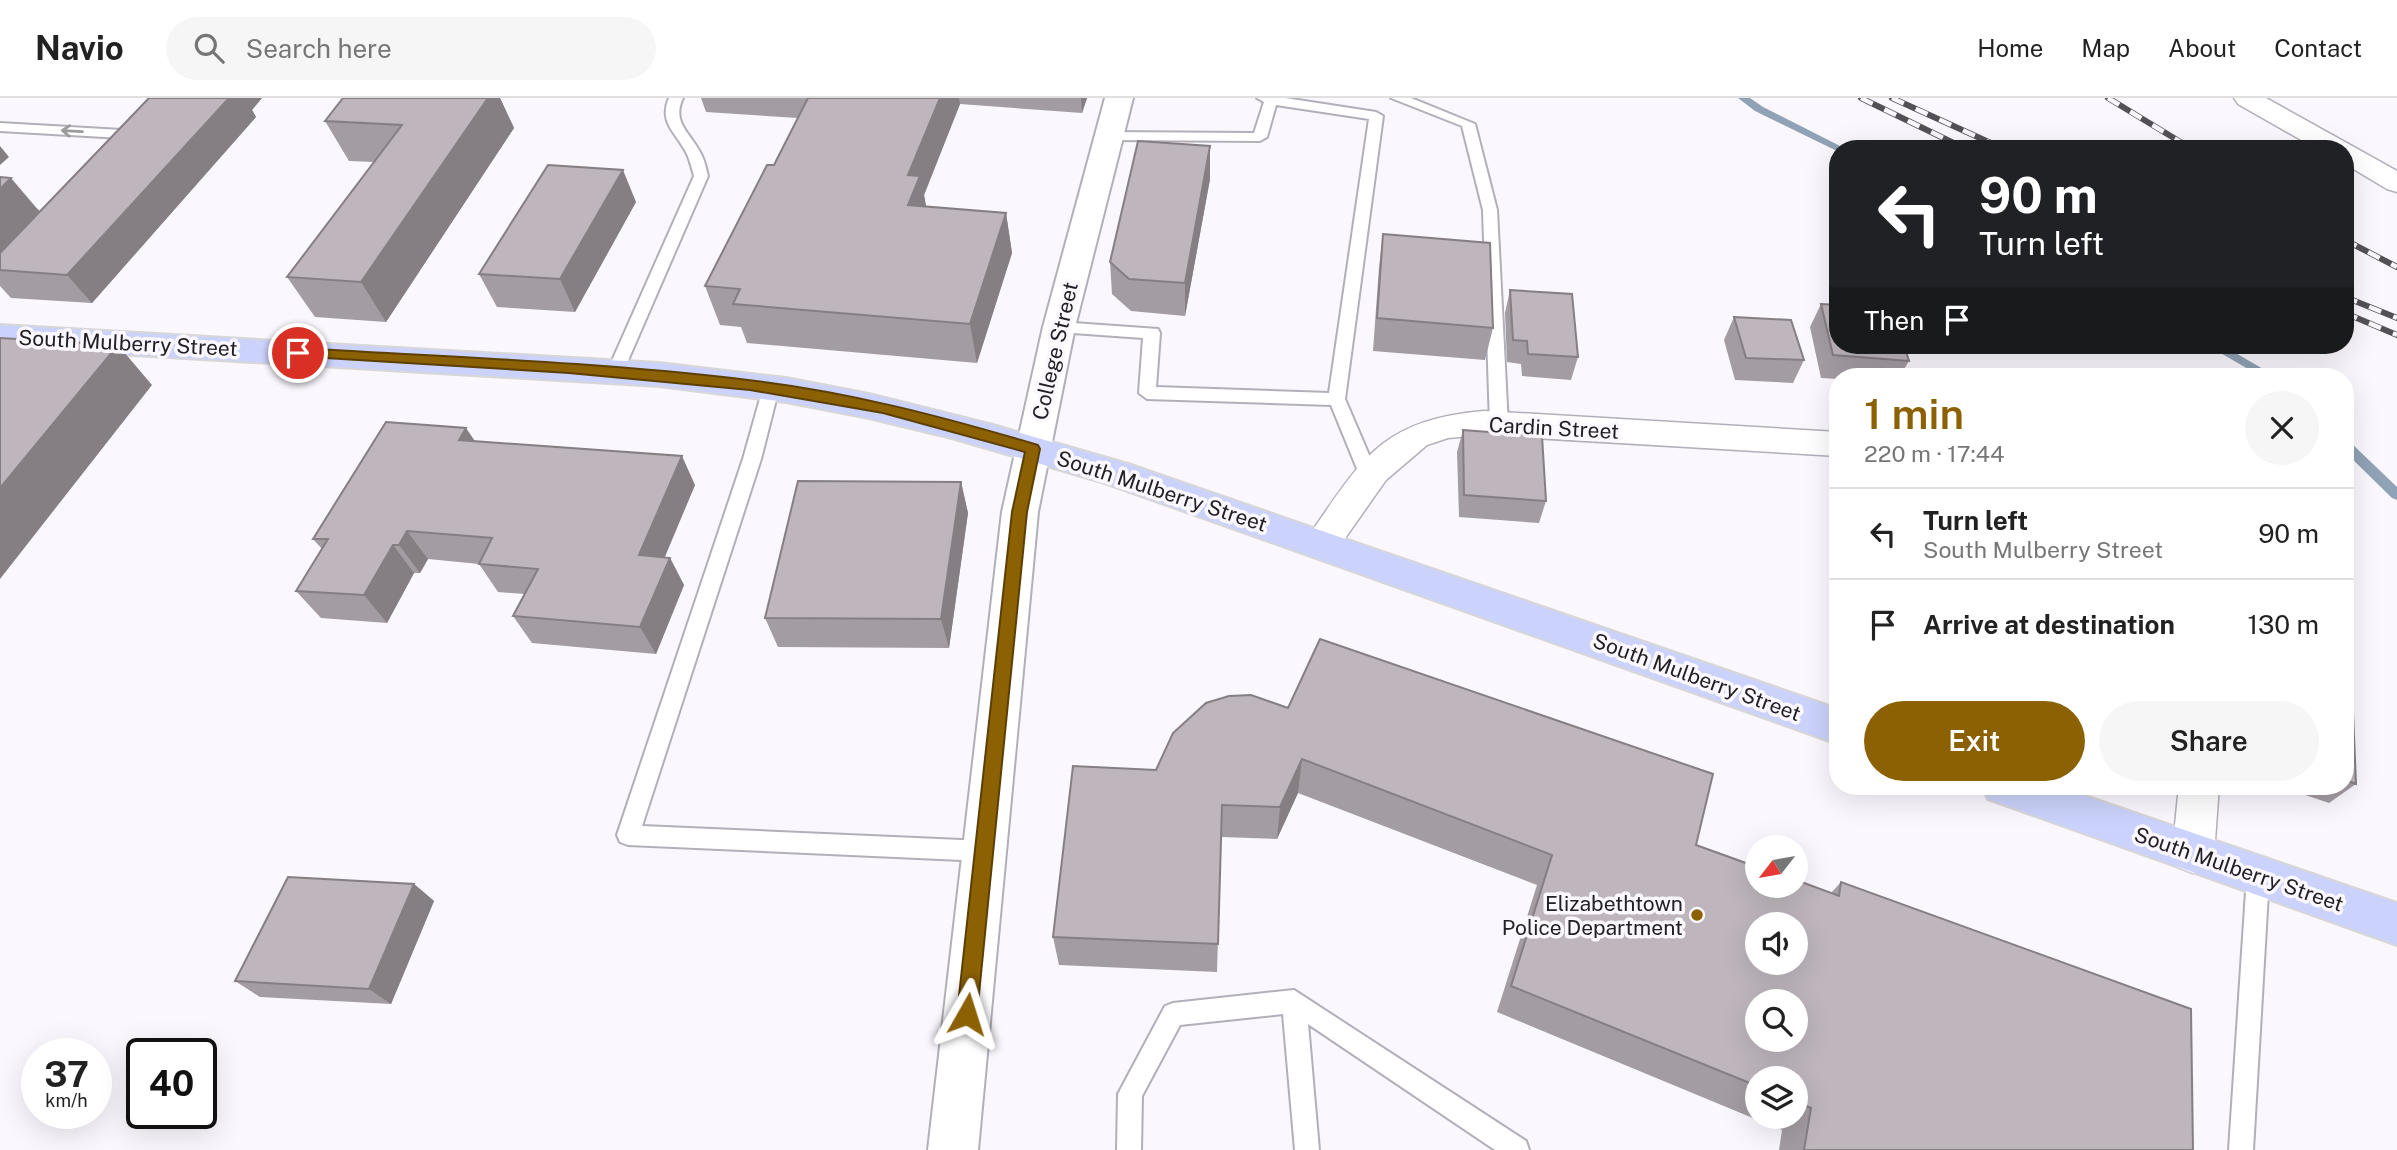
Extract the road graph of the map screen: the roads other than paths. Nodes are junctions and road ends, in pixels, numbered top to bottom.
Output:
1 (676, 98) edge
2 (1119, 98) edge
3 (1398, 98) edge
4 (2246, 98) edge
5 (1267, 99) edge
6 (0, 127) edge
7 (139, 136) edge
8 (1107, 136) junction
9 (2321, 140) edge
10 (2354, 158) edge
11 (2397, 183) edge
12 (1059, 327) junction
13 (0, 336) edge
14 (615, 372) junction
15 (771, 388) junction
16 (1336, 399) junction
17 (1499, 425) junction
18 (1829, 443) edge
19 (1033, 449) junction
20 (1369, 476) junction
21 (1322, 544) junction
22 (1829, 724) edge
23 (2028, 795) edge
24 (2198, 795) edge
25 (984, 851) junction
26 (2193, 854) junction
27 (2258, 876) junction
28 (2397, 924) edge
29 (1294, 1000) junction
30 (953, 1150) edge
31 (1129, 1150) edge
32 (1307, 1150) edge
33 (1517, 1150) edge
34 (2241, 1150) edge

1 - 14 lane
2 - 8 street, College Street
3 - 17 lane
4 - 9 street
5 - 8 lane
5 - 16 lane
7 -> 6 lane
8 - 12 street, College Street
10 - 11 street
12 - 16 lane
12 - 19 street, College Street
13 - 14 main road, South Mulberry Street
14 - 15 main road, South Mulberry Street
15 - 19 main road, South Mulberry Street
15 - 25 lane
16 - 20 lane
17 - 18 street, Cardin Street
17 - 20 street, Cardin Street
19 - 21 main road, South Mulberry Street
19 - 25 street, College Street
20 - 21 street, Cardin Street
21 - 22 main road, South Mulberry Street
23 - 26 main road, South Mulberry Street
24 - 26 street
25 - 30 street, College Street
26 - 27 main road, South Mulberry Street
27 - 28 main road, South Mulberry Street
27 - 34 lane
29 - 31 lane
29 - 32 lane
29 - 33 lane

